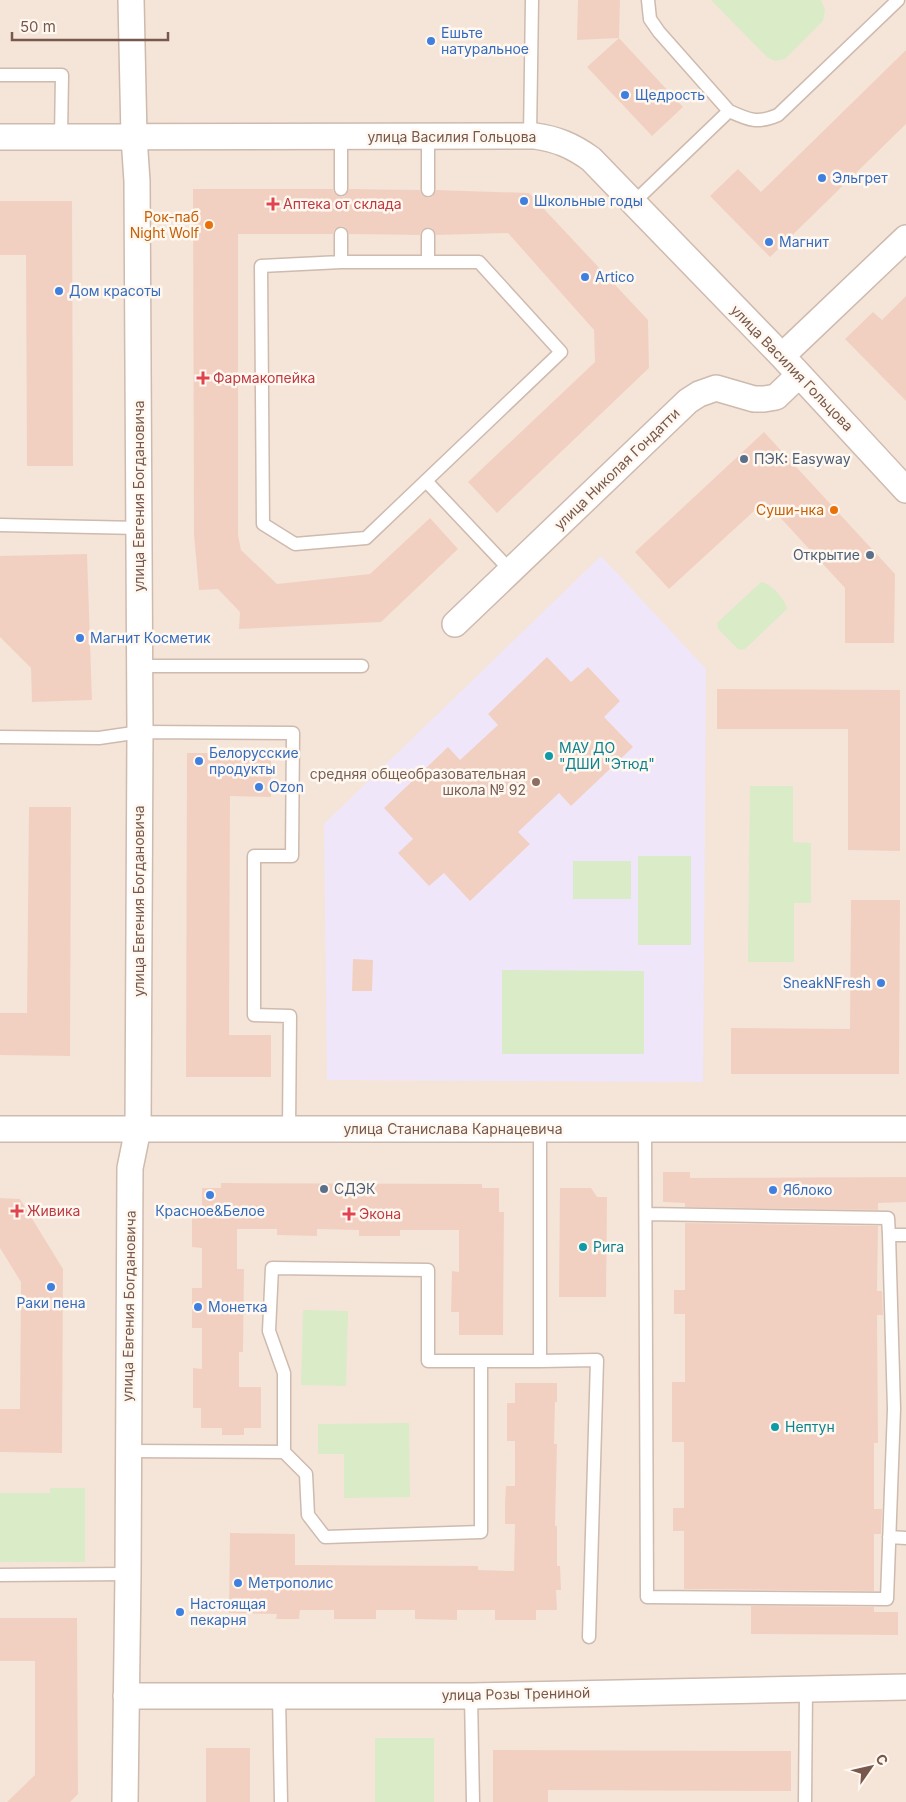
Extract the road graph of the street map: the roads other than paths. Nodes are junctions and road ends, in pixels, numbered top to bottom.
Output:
1 (132, 0) edge
2 (532, 0) edge
3 (648, 0) edge
4 (898, 0) edge
5 (0, 75) edge
6 (729, 111) junction
7 (341, 136) junction
8 (428, 136) junction
9 (530, 136) junction
10 (0, 137) edge
11 (62, 137) junction
12 (134, 137) junction
13 (341, 189) dead end
14 (428, 190) dead end
15 (633, 203) junction
16 (341, 234) dead end
17 (428, 235) dead end
18 (906, 238) edge
19 (428, 261) junction
20 (341, 262) junction
21 (782, 356) junction
22 (799, 375) junction
23 (426, 481) junction
24 (906, 490) edge
25 (0, 525) edge
26 (139, 528) junction
27 (511, 571) junction
28 (455, 624) dead end
29 (140, 666) junction
30 (362, 666) dead end
31 (140, 732) junction
32 (0, 737) edge
33 (0, 1128) edge
34 (138, 1129) junction
35 (289, 1129) junction
36 (645, 1129) junction
37 (906, 1129) edge
38 (540, 1130) junction
39 (646, 1214) junction
40 (889, 1235) junction
41 (906, 1235) edge
42 (481, 1361) junction
43 (540, 1361) junction
44 (900, 1409) edge
45 (128, 1451) junction
46 (284, 1452) junction
47 (889, 1537) junction
48 (906, 1538) edge
49 (128, 1574) junction
50 (0, 1575) edge
51 (589, 1637) dead end
52 (906, 1687) edge
53 (806, 1689) junction
54 (126, 1696) junction
55 (279, 1696) junction
56 (471, 1696) junction
57 (125, 1802) edge
58 (281, 1802) edge
59 (473, 1802) edge
60 (805, 1802) edge

1 - 12 street, улица Евгения Богдановича
2 - 9 lane
3 - 6 lane
4 - 6 lane
5 - 11 lane
6 - 15 lane
7 - 8 street, улица Василия Гольцова
7 - 12 street, улица Василия Гольцова
7 - 13 lane
8 - 9 street, улица Василия Гольцова
8 - 14 lane
9 - 15 street, улица Василия Гольцова
10 - 11 street, улица Василия Гольцова
11 - 12 street, улица Василия Гольцова
12 - 26 street, улица Евгения Богдановича
15 - 21 street, улица Василия Гольцова
16 - 20 lane
17 - 19 lane
18 - 21 street
19 - 20 lane
19 - 23 lane
20 - 23 lane
21 - 22 street, улица Василия Гольцова
22 - 24 street, улица Василия Гольцова
22 - 27 street, улица Николая Гондатти
23 - 27 lane
25 - 26 lane
26 - 29 street, улица Евгения Богдановича
27 - 28 street, улица Николая Гондатти
29 - 30 lane
29 - 31 street, улица Евгения Богдановича
31 - 32 lane
31 - 34 street, улица Евгения Богдановича
31 - 35 lane
33 - 34 street, улица Станислава Карнацевича
34 - 35 street, улица Станислава Карнацевича
34 - 45 street, улица Евгения Богдановича
35 - 38 street, улица Станислава Карнацевича
36 - 37 street, улица Станислава Карнацевича
36 - 38 street, улица Станислава Карнацевича
36 - 39 lane
38 - 43 lane
39 - 40 lane
39 - 47 lane
40 - 41 lane
40 - 44 lane
42 - 43 lane
42 - 46 lane
42 - 46 lane
43 - 51 lane
44 - 47 lane
45 - 46 lane
45 - 49 street, улица Евгения Богдановича
47 - 48 lane
49 - 50 lane
49 - 54 street, улица Евгения Богдановича
52 - 53 street, улица Розы Трениной
53 - 56 street, улица Розы Трениной
53 - 60 lane
54 - 55 street, улица Розы Трениной
54 - 57 street, улица Евгения Богдановича
55 - 56 street, улица Розы Трениной
55 - 58 lane
56 - 59 lane

